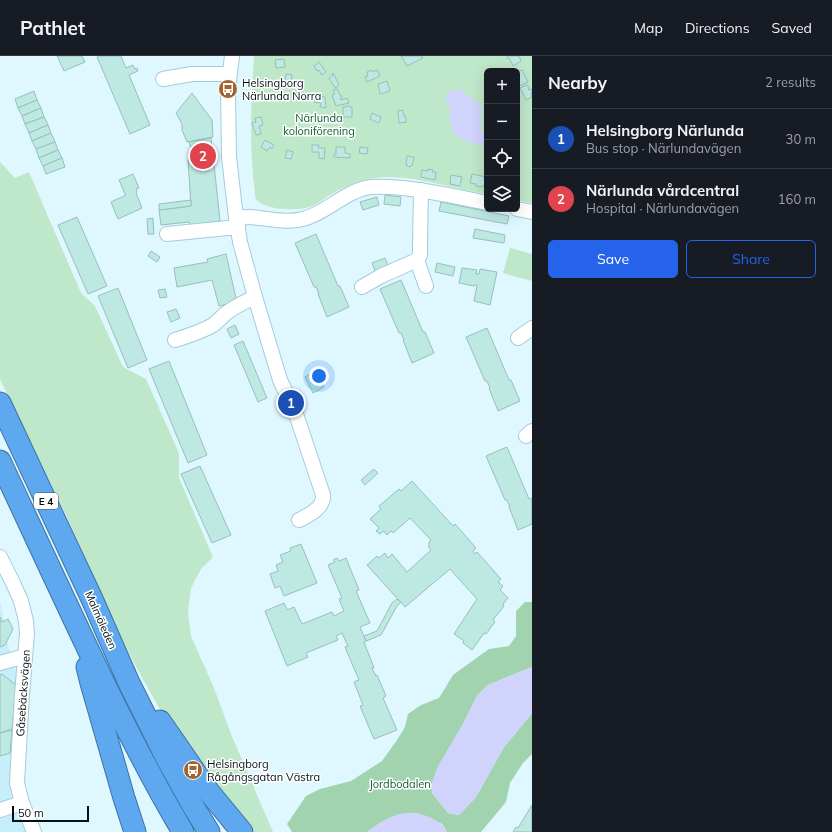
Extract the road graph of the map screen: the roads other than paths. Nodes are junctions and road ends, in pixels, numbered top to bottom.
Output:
1 (232, 56) edge
2 (229, 74) junction
3 (163, 79) dead end
4 (421, 190) junction
5 (484, 201) edge
6 (520, 210) edge
7 (532, 212) edge
8 (237, 222) junction
9 (167, 234) dead end
10 (417, 260) junction
11 (426, 286) dead end
12 (362, 287) dead end
13 (255, 297) junction
14 (532, 328) edge
15 (518, 338) dead end
16 (175, 340) dead end
17 (0, 403) edge
18 (0, 461) edge
19 (299, 520) dead end
20 (0, 557) edge
21 (80, 632) junction
22 (25, 656) junction
23 (0, 663) edge
24 (129, 683) junction
25 (22, 803) junction
26 (0, 810) edge
27 (34, 832) edge
28 (135, 832) edge
29 (183, 832) edge
30 (209, 832) edge
31 (242, 832) edge

1 - 2 street
2 - 3 street
2 - 8 street
4 - 5 street
4 - 8 street
4 - 10 street
6 - 7 street
8 - 9 street
8 - 13 street
10 - 11 street
10 - 12 street
13 - 16 street
13 - 19 street
14 - 15 street
17 - 24 highway, Malmöleden / E 4
18 - 21 highway, E 4
20 - 22 street, Gåsebäcksvägen
21 - 28 highway
21 - 29 highway, E 4
22 - 23 street
22 - 25 street, Gåsebäcksvägen
24 - 30 highway, Malmöleden / E 4
24 - 31 highway
25 - 26 street
25 - 27 street, Gåsebäcksvägen

